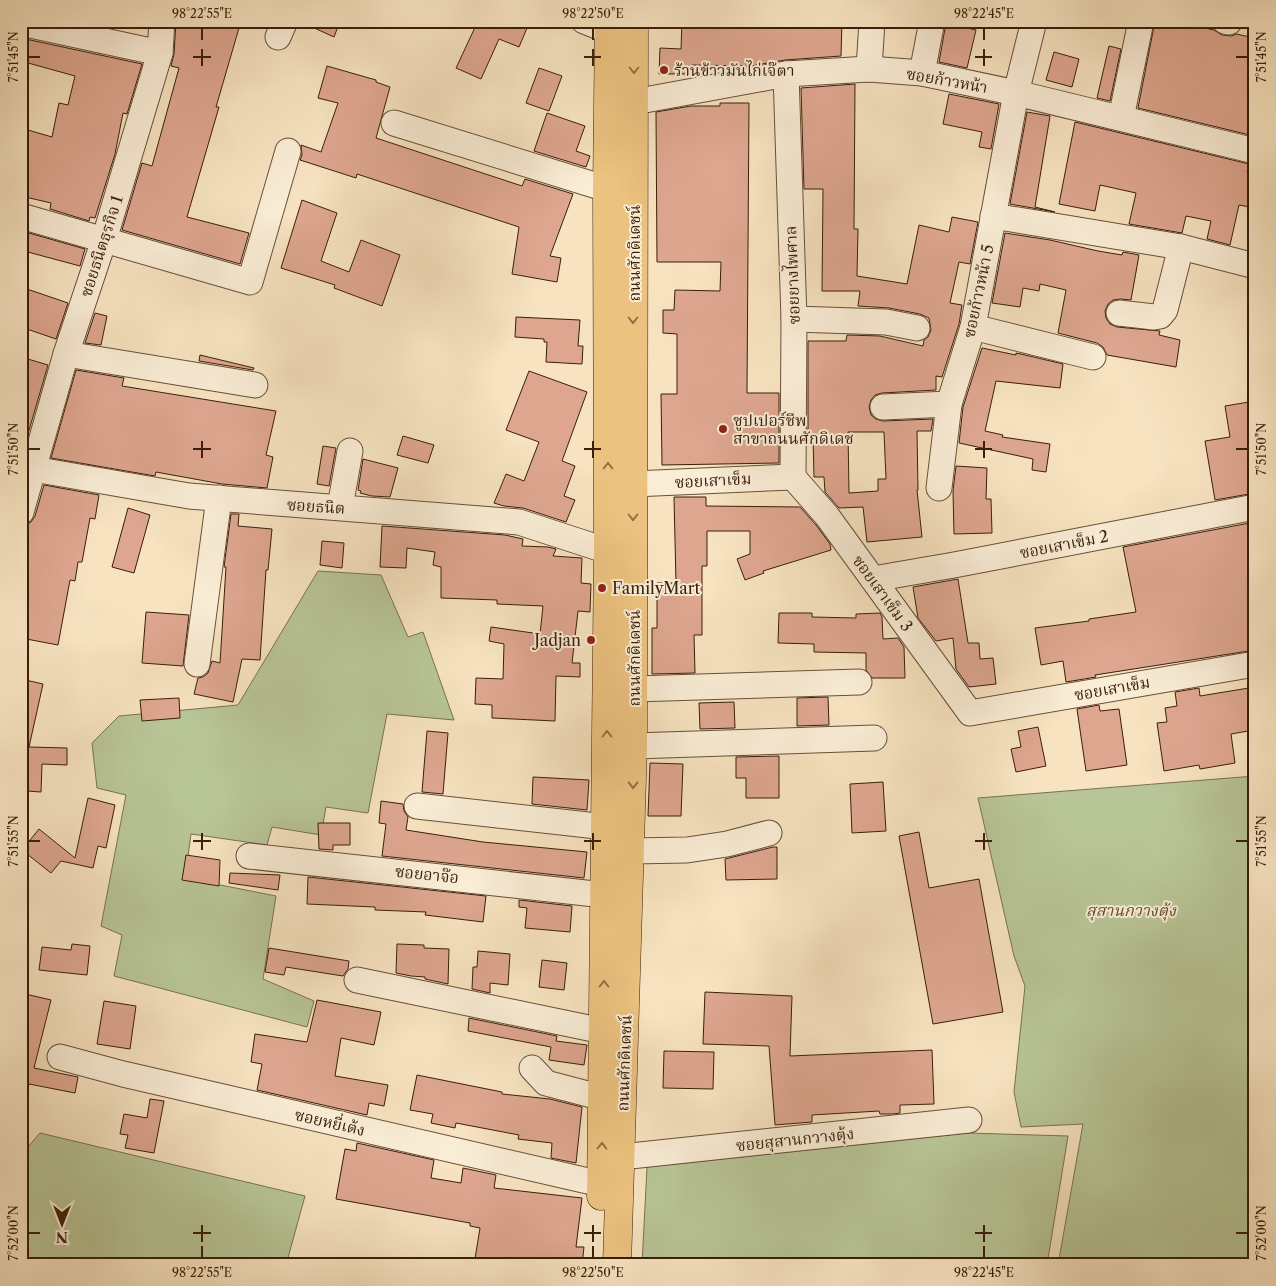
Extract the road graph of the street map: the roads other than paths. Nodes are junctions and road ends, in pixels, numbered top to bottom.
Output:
1 (162, 21) edge
2 (584, 21) edge
3 (634, 21) edge
4 (872, 21) edge
5 (932, 21) edge
6 (1034, 21) edge
7 (1141, 21) edge
8 (21, 23) edge
9 (609, 26) edge
10 (160, 53) junction
11 (869, 69) junction
12 (922, 73) junction
13 (786, 74) junction
14 (1016, 93) junction
15 (634, 102) junction
16 (1121, 118) junction
17 (394, 123) dead end
18 (288, 151) dead end
19 (1255, 151) edge
20 (608, 189) junction
21 (21, 216) edge
22 (993, 216) junction
23 (104, 240) junction
24 (1181, 247) junction
25 (1255, 266) edge
26 (1118, 313) dead end
27 (794, 319) junction
28 (973, 327) junction
29 (917, 328) dead end
30 (66, 354) junction
31 (1093, 357) dead end
32 (255, 385) dead end
33 (949, 404) junction
34 (883, 407) dead end
35 (350, 451) dead end
36 (27, 467) edge
37 (793, 477) junction
38 (633, 484) junction
39 (939, 488) dead end
40 (219, 498) junction
41 (340, 507) junction
42 (1255, 507) edge
43 (21, 512) edge
44 (608, 551) junction
45 (873, 579) junction
46 (197, 664) dead end
47 (1255, 664) edge
48 (858, 682) dead end
49 (634, 688) junction
50 (970, 713) joint
51 (874, 738) dead end
52 (633, 746) junction
53 (417, 806) dead end
54 (606, 827) junction
55 (769, 833) dead end
56 (631, 851) junction
57 (250, 856) dead end
58 (604, 895) junction
59 (357, 980) dead end
60 (603, 1031) junction
61 (60, 1058) dead end
62 (532, 1068) dead end
63 (603, 1098) junction
64 (969, 1120) dead end
65 (621, 1157) junction
66 (601, 1184) junction
67 (598, 1265) edge
68 (617, 1265) edge

1 - 10 street, ซอยธนิตธุรกิจ 1
2 - 9 street
3 -> 15 main road, ถนนศักดิเดชน์
4 - 11 street
5 - 12 street
6 - 14 street, ซอยก้าวหน้า 5
7 - 16 street
8 - 10 street
9 - 20 main road, ถนนศักดิเดชน์
10 - 23 street, ซอยธนิตธุรกิจ 1
11 - 12 street, ซอยก้าวหน้า
11 - 13 street, ซอยก้าวหน้า
12 - 14 street, ซอยก้าวหน้า
13 - 15 street, ซอยก้าวหน้า
13 - 27 street, ซอยยางไพศาล
14 - 16 street, ซอยก้าวหน้า
14 - 22 street, ซอยก้าวหน้า 5
15 -> 38 main road, ถนนศักดิเดชน์
16 - 19 street, ซอยก้าวหน้า
17 - 20 street
18 - 23 street
44 -> 20 main road, ถนนศักดิเดชน์
21 - 23 street
22 - 24 street
22 - 28 street, ซอยก้าวหน้า 5
23 - 30 street, ซอยธนิตธุรกิจ 1
24 - 25 street
24 - 26 street
27 - 29 street
27 - 37 street, ซอยยางไพศาล
28 - 31 street
28 - 33 street, ซอยก้าวหน้า 5
30 - 32 street
30 - 36 street, ซอยธนิตธุรกิจ 1
33 - 34 street
33 - 39 street, ซอยก้าวหน้า 5
35 - 41 street
36 - 40 street, ซอยธนิต
36 - 43 street, ซอยธนิตธุรกิจ 1
37 - 38 street, ซอยเสาเข็ม
37 - 45 street, ซอยเสาเข็ม 3
38 -> 49 main road, ถนนศักดิเดชน์
40 - 41 street, ซอยธนิต
40 - 46 street
41 - 44 street, ซอยธนิต
42 - 45 street, ซอยเสาเข็ม 2
54 -> 44 main road, ถนนศักดิเดชน์
45 - 50 street, ซอยเสาเข็ม 3
47 - 50 street, ซอยเสาเข็ม
48 - 49 street
49 - 52 main road, ถนนศักดิเดชน์
51 - 52 street
52 -> 56 main road, ถนนศักดิเดชน์
53 - 54 street
54 - 58 main road, ถนนศักดิเดชน์
55 - 56 street
56 - 65 main road, ถนนศักดิเดชน์
57 - 58 street, ซอยอาจ๊อ
60 -> 58 main road, ถนนศักดิเดชน์
59 - 60 street
60 - 63 main road, ถนนศักดิเดชน์
61 - 66 street, ซอยหยี่เต้ง
62 - 63 street
66 -> 63 main road, ถนนศักดิเดชน์
64 - 65 street, ซอยสุสานกวางตุ้ง
65 - 68 main road, ถนนศักดิเดชน์
66 - 67 main road, ถนนศักดิเดชน์

